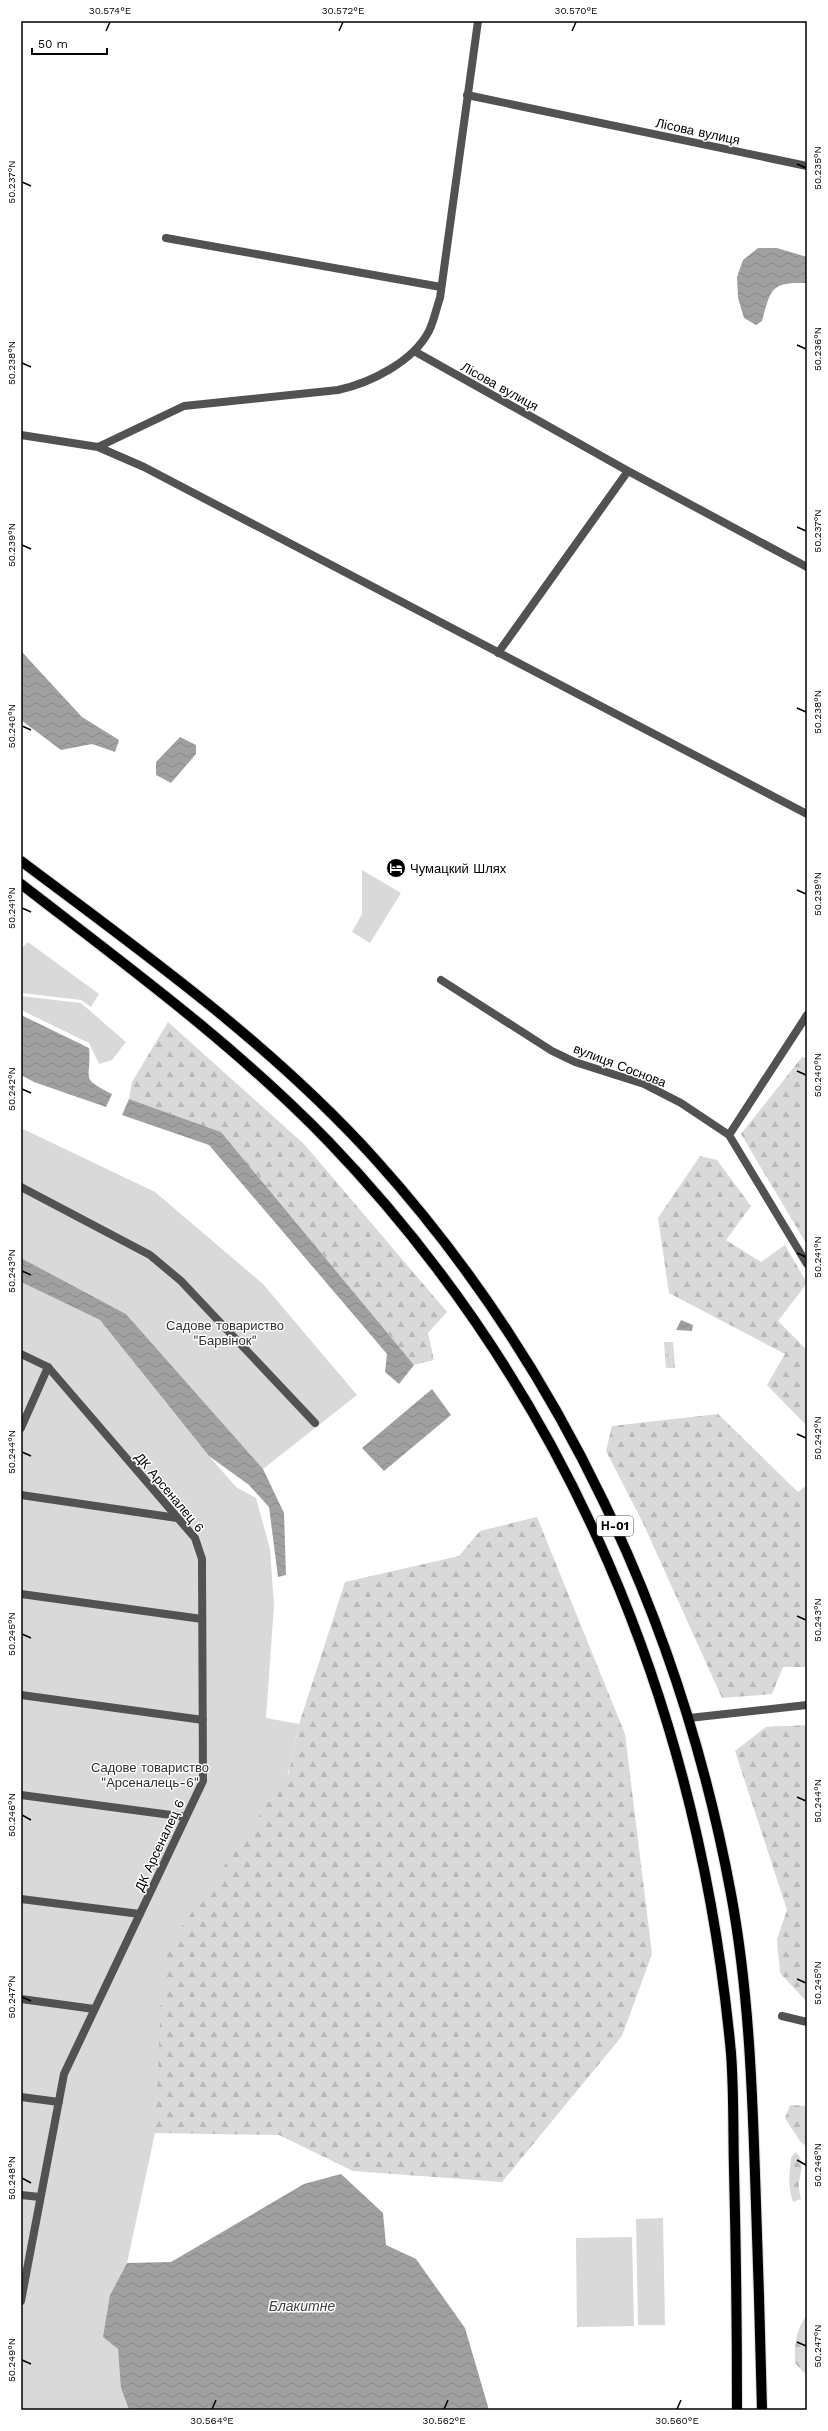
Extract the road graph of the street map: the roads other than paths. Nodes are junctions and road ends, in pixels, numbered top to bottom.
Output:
1 (478, 21) edge
2 (467, 95) junction
3 (807, 166) edge
4 (166, 238) dead end
5 (441, 287) junction
6 (414, 351) junction
7 (21, 435) edge
8 (98, 447) junction
9 (628, 471) junction
10 (807, 567) edge
11 (498, 653) junction
12 (807, 814) edge
13 (21, 861) edge
14 (21, 884) edge
15 (441, 980) dead end
16 (807, 1015) edge
17 (729, 1135) junction
18 (21, 1187) edge
19 (807, 1264) edge
20 (21, 1354) edge
21 (48, 1367) junction
22 (315, 1423) dead end
23 (21, 1428) edge
24 (21, 1495) edge
25 (177, 1518) junction
26 (21, 1594) edge
27 (202, 1618) junction
28 (21, 1695) edge
29 (807, 1705) edge
30 (689, 1718) junction
31 (203, 1720) junction
32 (21, 1795) edge
33 (186, 1817) junction
34 (21, 1899) edge
35 (140, 1914) junction
36 (21, 1999) edge
37 (94, 2009) junction
38 (782, 2016) dead end
39 (807, 2022) edge
40 (21, 2097) edge
41 (58, 2102) junction
42 (21, 2195) edge
43 (40, 2197) junction
44 (21, 2297) edge
45 (737, 2410) edge
46 (762, 2410) edge

1 - 2 street
2 - 3 street, Лісова вулиця
2 - 5 street
4 - 5 street
5 - 6 street
6 - 8 street
6 - 9 street, Лісова вулиця
7 - 8 street
8 - 11 street
9 - 10 street, Лісова вулиця
9 - 11 street
11 - 12 street
13 - 30 main road, Н-01
14 - 45 main road, Н-01
15 - 17 street, вулиця Соснова
16 - 17 street
17 - 19 street
18 - 22 street
20 - 21 street, ДК Арсеналец 6
21 - 23 street
21 - 25 street, ДК Арсеналец 6
24 - 25 street
25 - 27 street, ДК Арсеналец 6
26 - 27 street
27 - 31 street, ДК Арсеналец 6
28 - 31 street
29 - 30 street
30 - 46 main road, Н-01
31 - 33 street, ДК Арсеналец 6
32 - 33 street
33 - 35 street, ДК Арсеналец 6
34 - 35 street
35 - 37 street, ДК Арсеналец 6
36 - 37 street
37 - 41 street, ДК Арсеналец 6
38 - 39 street
40 - 41 street
41 - 43 street, ДК Арсеналец 6
42 - 43 street
43 - 44 street, ДК Арсеналец 6

